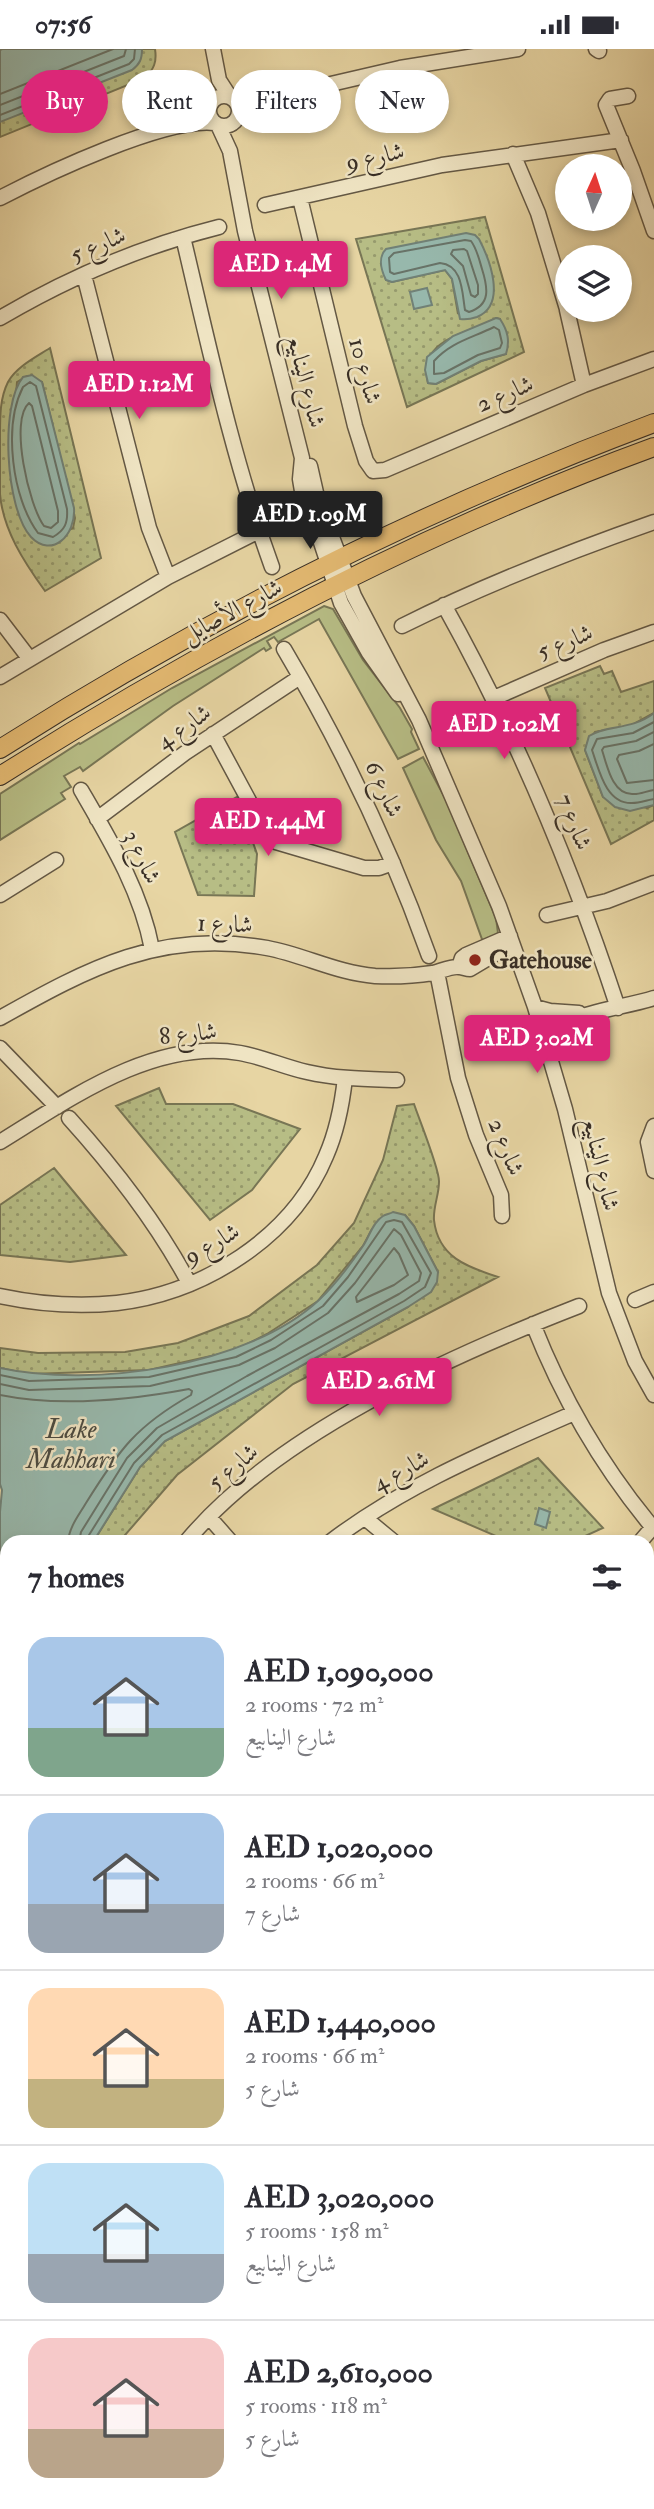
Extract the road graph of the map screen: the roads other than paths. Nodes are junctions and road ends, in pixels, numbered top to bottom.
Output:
1 (213, 49) edge
2 (518, 49) edge
3 (216, 70) edge
4 (217, 73) edge
5 (341, 82) edge
6 (231, 96) edge
7 (628, 96) dead end
8 (217, 124) joint
9 (231, 124) edge
10 (160, 133) edge
11 (234, 133) edge
12 (621, 140) junction
13 (230, 151) junction
14 (513, 154) junction
15 (0, 198) edge
16 (300, 198) junction
17 (265, 205) dead end
18 (219, 227) dead end
19 (654, 231) edge
20 (183, 237) junction
21 (555, 270) edge
22 (84, 275) junction
23 (0, 318) edge
24 (570, 322) edge
25 (654, 359) edge
26 (584, 385) junction
27 (654, 423) edge
28 (654, 447) edge
29 (373, 471) joint
30 (654, 521) edge
31 (259, 531) junction
32 (334, 561) junction
33 (272, 567) dead end
34 (168, 577) junction
35 (341, 582) junction
36 (444, 605) junction
37 (0, 620) edge
38 (402, 627) dead end
39 (654, 632) edge
40 (284, 649) dead end
41 (29, 658) junction
42 (0, 677) edge
43 (300, 677) junction
44 (494, 698) junction
45 (213, 734) junction
46 (0, 749) edge
47 (0, 776) edge
48 (80, 790) dead end
49 (97, 819) junction
50 (56, 860) dead end
51 (393, 863) junction
52 (654, 883) edge
53 (0, 895) edge
54 (584, 907) junction
55 (547, 915) dead end
56 (511, 940) junction
57 (152, 949) junction
58 (429, 956) dead end
59 (437, 972) junction
60 (654, 998) edge
61 (535, 1007) junction
62 (618, 1008) junction
63 (598, 1013) junction
64 (0, 1018) edge
65 (544, 1038) junction
66 (0, 1048) edge
67 (345, 1079) junction
68 (397, 1080) dead end
69 (57, 1107) junction
70 (69, 1118) dead end
71 (654, 1126) edge
72 (0, 1142) edge
73 (654, 1171) edge
74 (502, 1216) dead end
75 (190, 1283) junction
76 (654, 1292) edge
77 (0, 1296) edge
78 (635, 1300) dead end
79 (579, 1306) dead end
80 (533, 1324) junction
81 (654, 1395) edge
82 (573, 1413) junction
83 (209, 1517) junction
84 (365, 1518) junction
85 (653, 1529) edge
86 (192, 1535) edge
87 (225, 1535) edge
88 (340, 1535) edge
89 (386, 1535) edge

1 - 3 street
2 - 5 street
4 - 6 street
7 - 12 street
8 - 9 street
8 - 13 street, شارع الينابيع
10 - 15 street
11 - 13 street, شارع الينابيع
12 - 14 street, شارع 9
12 - 19 street
13 - 32 street, شارع الينابيع
14 - 16 street, شارع 9
14 - 21 street
16 - 17 street, شارع 9
16 - 29 street, شارع 10
18 - 20 street, شارع 5
20 - 22 street, شارع 5
20 - 31 street
22 - 23 street, شارع 5
22 - 34 street
24 - 26 street
25 - 26 street, شارع 2
26 - 29 street, شارع 2
27 - 32 main road, شارع الأصايل
28 - 35 main road, شارع الأصايل
30 - 36 street
31 - 33 street
31 - 34 street
32 - 35 street, شارع الينابيع
32 - 46 main road, شارع الأصايل
34 - 41 street
35 - 47 main road, شارع الأصايل
35 - 56 street, شارع الينابيع
36 - 38 street
36 - 44 street, شارع 7
37 - 41 street
39 - 44 street, شارع 5
40 - 43 street, شارع 6
41 - 42 street
43 - 45 street, شارع 4
43 - 51 street, شارع 6
44 - 54 street, شارع 7
45 - 49 street, شارع 4
45 - 51 street
48 - 49 street, شارع 3
49 - 57 street, شارع 3
50 - 53 street
51 - 58 street, شارع 6
52 - 54 street
54 - 55 street
54 - 62 street
56 - 59 street, شارع 1
56 - 61 street, شارع الينابيع
57 - 59 street, شارع 1
57 - 64 street, شارع 1
59 - 74 street, شارع 2
60 - 62 street
61 - 63 street
61 - 65 street, شارع الينابيع
62 - 63 street
63 - 65 street
65 - 81 street, شارع الينابيع
66 - 69 street
67 - 68 street, شارع 8
67 - 69 street, شارع 8
67 - 75 street, شارع 9
69 - 72 street, شارع 8
70 - 75 street
71 - 73 street
75 - 77 street, شارع 9
76 - 78 street
79 - 80 street, شارع 5
80 - 82 street
80 - 83 street, شارع 5
82 - 84 street, شارع 4
82 - 85 street
83 - 86 street, شارع 5
83 - 87 street
84 - 88 street, شارع 4
84 - 89 street

